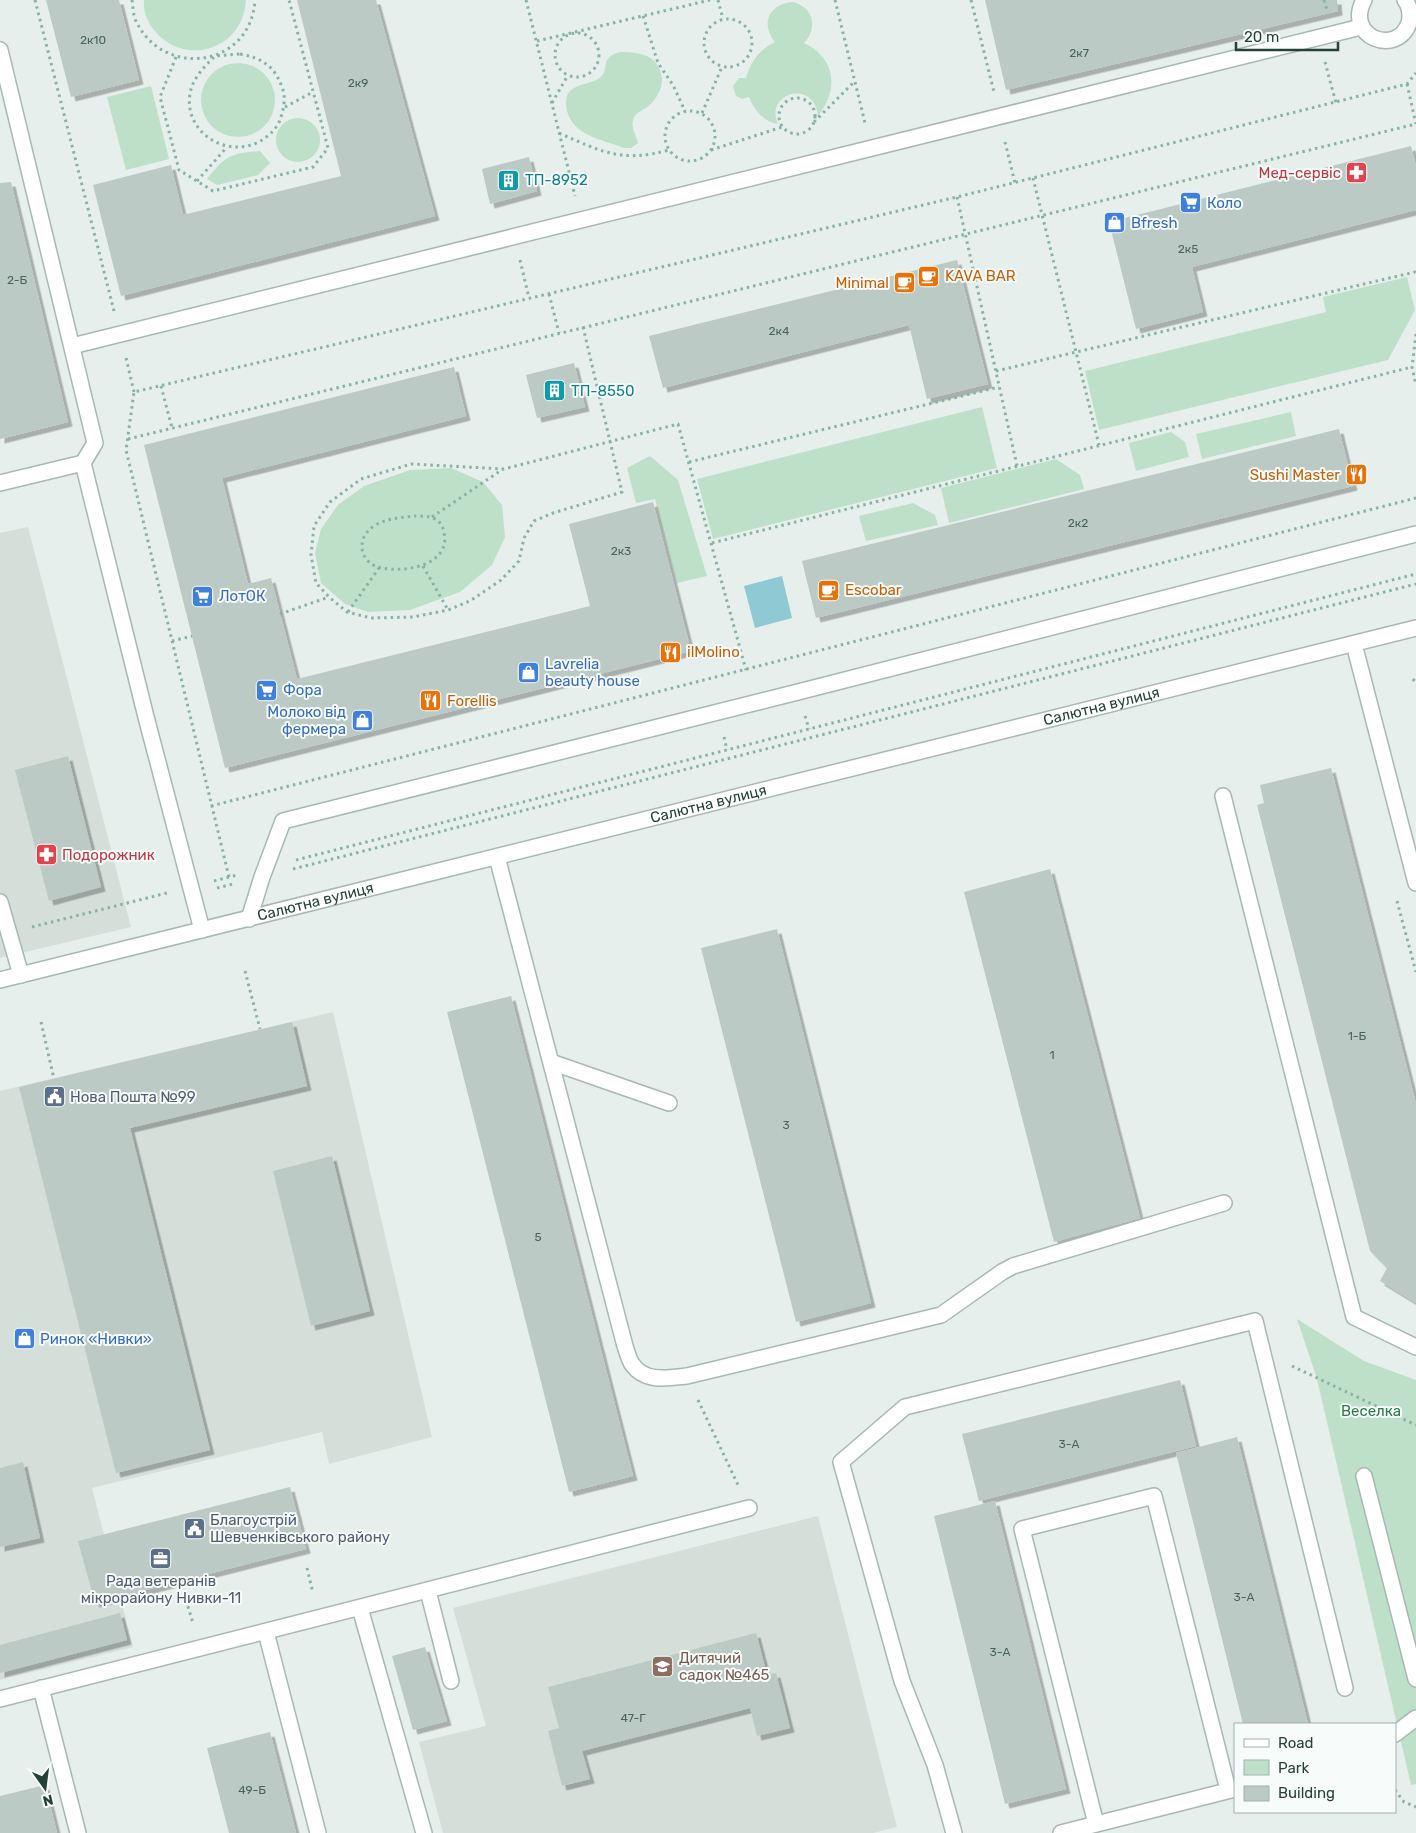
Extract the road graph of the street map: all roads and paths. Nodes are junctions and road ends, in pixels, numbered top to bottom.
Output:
1 (35, 0) edge
2 (132, 0) edge
3 (255, 0) edge
4 (289, 0) edge
5 (526, 0) edge
6 (710, 0) edge
7 (718, 0) edge
8 (835, 0) edge
9 (1364, 0) edge
10 (1405, 0) edge
11 (642, 16) junction
12 (723, 19) junction
13 (1361, 26) junction
14 (570, 34) junction
15 (536, 42) junction
16 (0, 50) edge
17 (215, 56) junction
18 (176, 57) junction
19 (722, 67) junction
20 (1416, 73) edge
21 (568, 75) junction
22 (855, 81) junction
23 (1407, 84) junction
24 (313, 92) junction
25 (552, 103) junction
26 (284, 107) junction
27 (685, 111) junction
28 (702, 113) junction
29 (814, 122) junction
30 (1416, 124) edge
31 (782, 127) junction
32 (866, 127) dead end
33 (559, 133) junction
34 (227, 147) junction
35 (669, 150) junction
36 (711, 150) junction
37 (1033, 178) junction
38 (197, 180) junction
39 (957, 197) junction
40 (575, 198) dead end
41 (1042, 215) junction
42 (965, 234) junction
43 (1416, 274) edge
44 (549, 294) junction
45 (583, 328) junction
46 (559, 334) junction
47 (1416, 334) edge
48 (120, 336) junction
49 (72, 346) junction
50 (1076, 353) junction
51 (1412, 367) junction
52 (996, 371) junction
53 (1416, 385) edge
54 (161, 386) junction
55 (999, 387) junction
56 (134, 392) junction
57 (172, 428) junction
58 (128, 439) junction
59 (610, 440) junction
60 (1099, 444) junction
61 (689, 462) junction
62 (83, 463) junction
63 (1017, 466) junction
64 (504, 469) junction
65 (0, 483) edge
66 (1416, 498) edge
67 (432, 517) junction
68 (1416, 534) edge
69 (711, 543) junction
70 (423, 566) junction
71 (379, 568) junction
72 (1416, 574) edge
73 (1416, 584) edge
74 (329, 597) junction
75 (448, 610) junction
76 (347, 612) junction
77 (280, 614) dead end
78 (1416, 628) edge
79 (192, 636) dead end
80 (172, 641) junction
81 (1354, 644) junction
82 (746, 670) junction
83 (1413, 679) dead end
84 (1416, 683) edge
85 (1222, 796) dead end
86 (211, 806) junction
87 (498, 857) junction
88 (264, 872) junction
89 (229, 877) junction
90 (1416, 883) edge
91 (192, 891) junction
92 (0, 902) edge
93 (249, 919) junction
94 (202, 930) junction
95 (8, 933) junction
96 (245, 971) dead end
97 (21, 975) junction
98 (0, 980) edge
99 (41, 1022) dead end
100 (260, 1029) dead end
101 (551, 1062) junction
102 (54, 1079) dead end
103 (669, 1103) dead end
104 (1224, 1203) dead end
105 (1416, 1347) edge
106 (1262, 1351) junction
107 (687, 1376) junction
108 (1416, 1425) edge
109 (1364, 1476) dead end
110 (749, 1508) joint
111 (428, 1591) junction
112 (360, 1608) junction
113 (266, 1632) junction
114 (1416, 1679) edge
115 (451, 1681) dead end
116 (41, 1688) junction
117 (1345, 1688) dead end
118 (0, 1699) edge
119 (1416, 1718) edge
120 (1396, 1733) edge
121 (1231, 1790) edge
122 (1396, 1791) edge
123 (1416, 1807) edge
124 (1096, 1824) junction
125 (1071, 1832) edge
126 (78, 1833) edge
127 (318, 1833) edge
128 (424, 1833) edge
129 (954, 1833) edge

1 - 48 path
2 - 18 path
3 - 17 path
4 - 24 path
5 - 15 path
6 - 11 path
7 - 12 path
8 - 22 path
9 - 13 street
10 - 13 street
11 - 14 path
11 - 27 path
12 - 19 path
12 - 19 path
13 - 48 street
14 - 15 path
14 - 21 path
14 - 21 path
15 - 25 path
16 - 49 street
17 - 18 path
17 - 26 path
17 - 34 path
18 - 38 path
19 - 28 path
20 - 23 path
21 - 25 path
22 - 29 path
22 - 32 path
23 - 30 path
23 - 37 path
24 - 26 path
24 - 38 path
25 - 33 path
26 - 34 path
27 - 28 path
27 - 35 path
28 - 36 path
29 - 31 path
29 - 31 path
30 - 41 path
31 - 36 path
33 - 35 path
33 - 40 path
34 - 38 path
35 - 36 path
37 - 39 path
37 - 41 path
39 - 42 path
39 - 44 path
41 - 42 path
41 - 50 path
42 - 45 path
42 - 52 path
43 - 50 path
44 - 46 path
44 - 54 path
45 - 46 path
45 - 59 path
46 - 57 path
47 - 51 path
48 - 49 street
48 - 56 path
49 - 62 street
50 - 52 path
50 - 60 path
51 - 53 path
51 - 60 path
52 - 55 path
54 - 56 path
54 - 57 path
55 - 61 path
55 - 63 path
56 - 58 path
57 - 58 path
58 - 80 path
59 - 61 path
59 - 64 path
59 - 75 path
60 - 63 path
61 - 69 path
62 - 65 street
62 - 91 street
63 - 69 path
64 - 67 path
64 - 74 path
66 - 82 path
67 - 70 path
67 - 71 path
68 - 88 street
69 - 82 path
70 - 71 path
70 - 75 path
71 - 76 path
72 - 88 path
73 - 88 path
74 - 76 path
74 - 77 path
75 - 76 path
78 - 81 street, Салютна вулиця
79 - 80 path
80 - 86 path
81 - 87 street, Салютна вулиця
81 - 90 street
82 - 86 path
83 - 84 path
85 - 105 street
86 - 89 path
87 - 93 street, Салютна вулиця
87 - 101 street
88 - 89 path
88 - 91 path
88 - 93 street
89 - 91 path
91 - 94 street
91 - 95 path
92 - 95 street
93 - 94 street, Салютна вулиця
94 - 97 street, Салютна вулиця
95 - 97 street
96 - 100 path
97 - 98 street, Салютна вулиця
99 - 102 path
101 - 103 street
101 - 107 street
104 - 107 street
106 - 108 path
106 - 117 street
106 - 129 street
107 - 110 path
109 - 114 street
110 - 111 street
111 - 112 street
111 - 115 street
112 - 113 street
112 - 128 street
113 - 116 street
113 - 127 street
116 - 118 street
116 - 126 street
119 - 120 street
121 - 124 street
121 - 124 street
122 - 123 path
124 - 125 street

